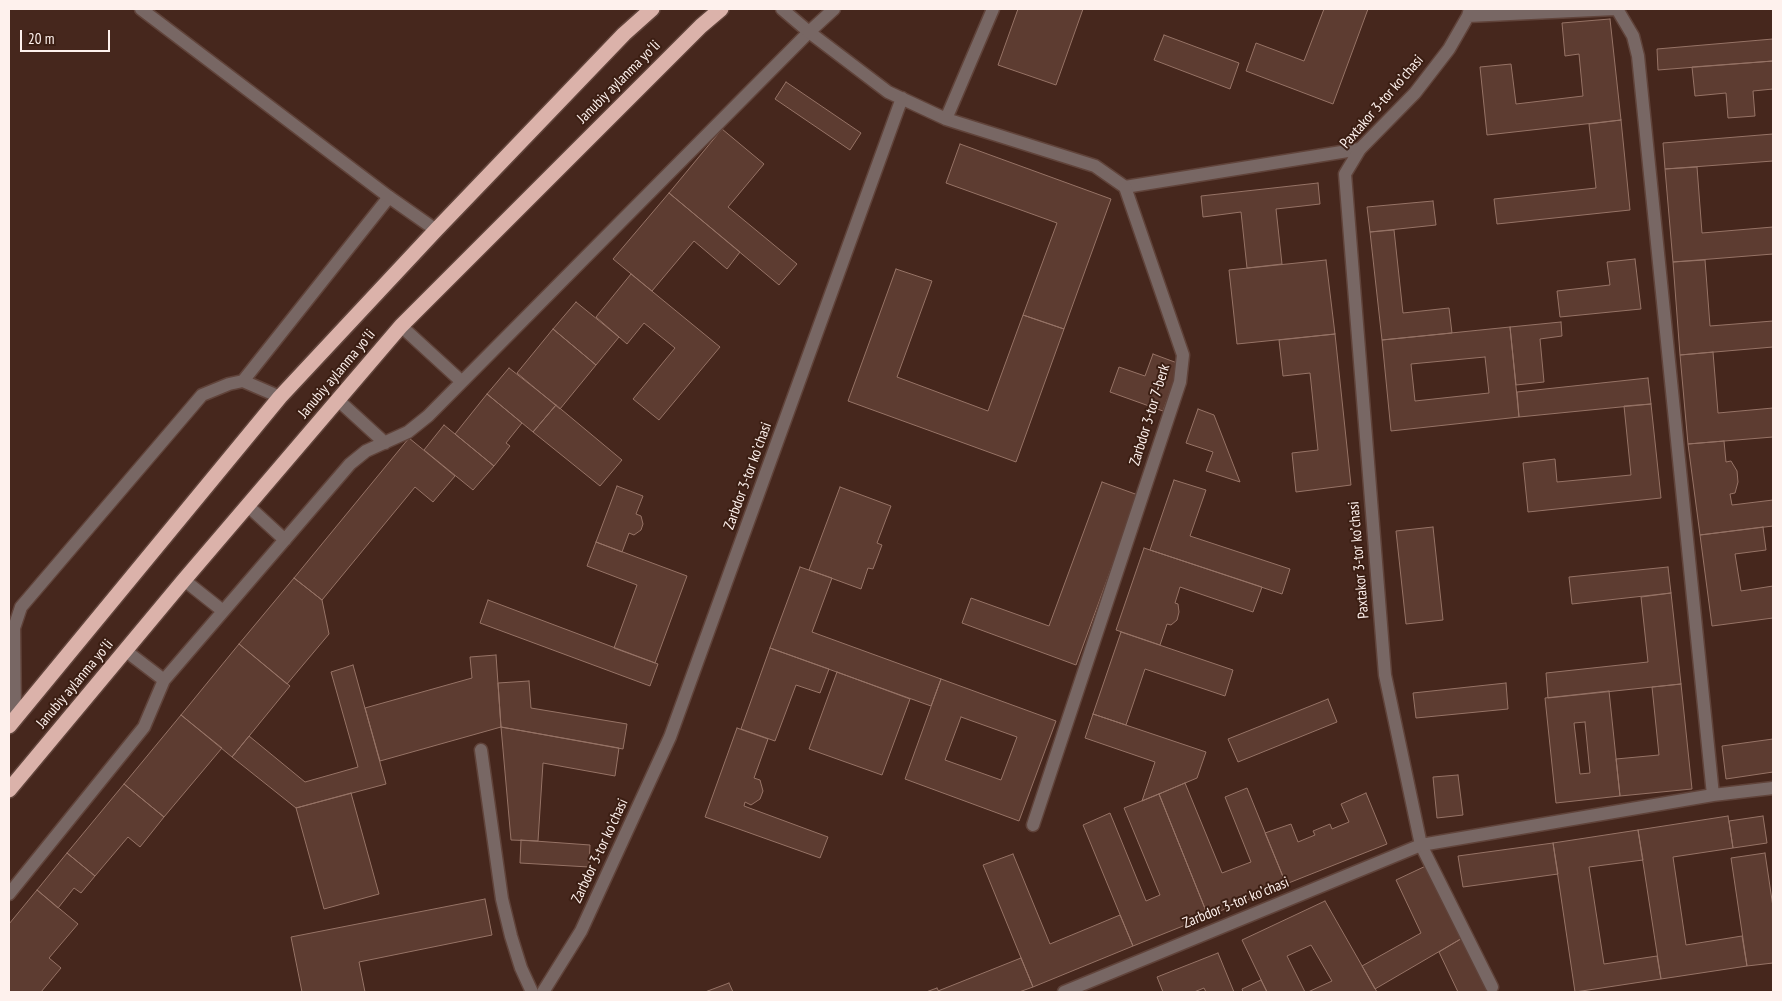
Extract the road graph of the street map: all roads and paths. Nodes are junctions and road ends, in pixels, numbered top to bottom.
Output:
1 (141, 9) edge
2 (652, 9) edge
3 (721, 9) edge
4 (782, 9) edge
5 (834, 9) edge
6 (993, 9) edge
7 (1616, 9) edge
8 (1469, 12) edge
9 (809, 32) junction
10 (902, 98) junction
11 (946, 119) junction
12 (1360, 149) junction
13 (1125, 187) junction
14 (389, 197) junction
15 (436, 230) junction
16 (401, 326) junction
17 (242, 381) junction
18 (462, 382) junction
19 (280, 397) junction
20 (338, 400) junction
21 (385, 443) junction
22 (248, 506) junction
23 (284, 540) junction
24 (184, 580) junction
25 (223, 611) junction
26 (126, 651) junction
27 (164, 680) junction
28 (12, 722) edge
29 (481, 750) dead end
30 (1773, 788) edge
31 (9, 790) edge
32 (1713, 795) junction
33 (1033, 825) dead end
34 (1421, 845) junction
35 (14, 878) edge
36 (9, 894) edge
37 (1492, 987) dead end
38 (532, 992) edge
39 (542, 992) edge
40 (1064, 992) edge

1 - 14 street
2 - 15 highway, Janubiy aylanma yoʻli
3 - 16 highway, Janubiy aylanma yoʻli
4 - 9 street
5 - 9 street
6 - 11 street
7 - 8 street, Paxtakor 3-tor koʼchasi
7 - 32 street, Paxtakor 3-tor koʼchasi
8 - 12 street, Paxtakor 3-tor koʼchasi
9 - 10 street
9 - 18 street
10 - 11 street
10 - 39 street, Zarbdor 3-tor koʼchasi
11 - 13 street
12 - 13 street
12 - 34 street, Paxtakor 3-tor koʼchasi
13 - 33 street, Zarbdor 3-tor 7-berk
14 - 15 street
14 - 17 street
15 - 19 highway, Janubiy aylanma yoʻli
16 - 18 street
16 - 20 highway, Janubiy aylanma yoʻli
17 - 19 street
17 - 28 street
18 - 21 street
19 - 28 highway, Janubiy aylanma yoʻli
20 - 21 street
20 - 22 highway, Janubiy aylanma yoʻli
21 - 23 street
22 - 23 street
22 - 24 highway, Janubiy aylanma yoʻli
23 - 25 street
24 - 25 street
24 - 26 highway, Janubiy aylanma yoʻli
25 - 27 street
26 - 27 street
26 - 31 highway, Janubiy aylanma yoʻli
27 - 35 street
29 - 38 street
30 - 32 street
32 - 34 street
34 - 37 street, Paxtakor 3-tor koʼchasi
34 - 40 street, Zarbdor 3-tor koʼchasi
35 - 36 street

